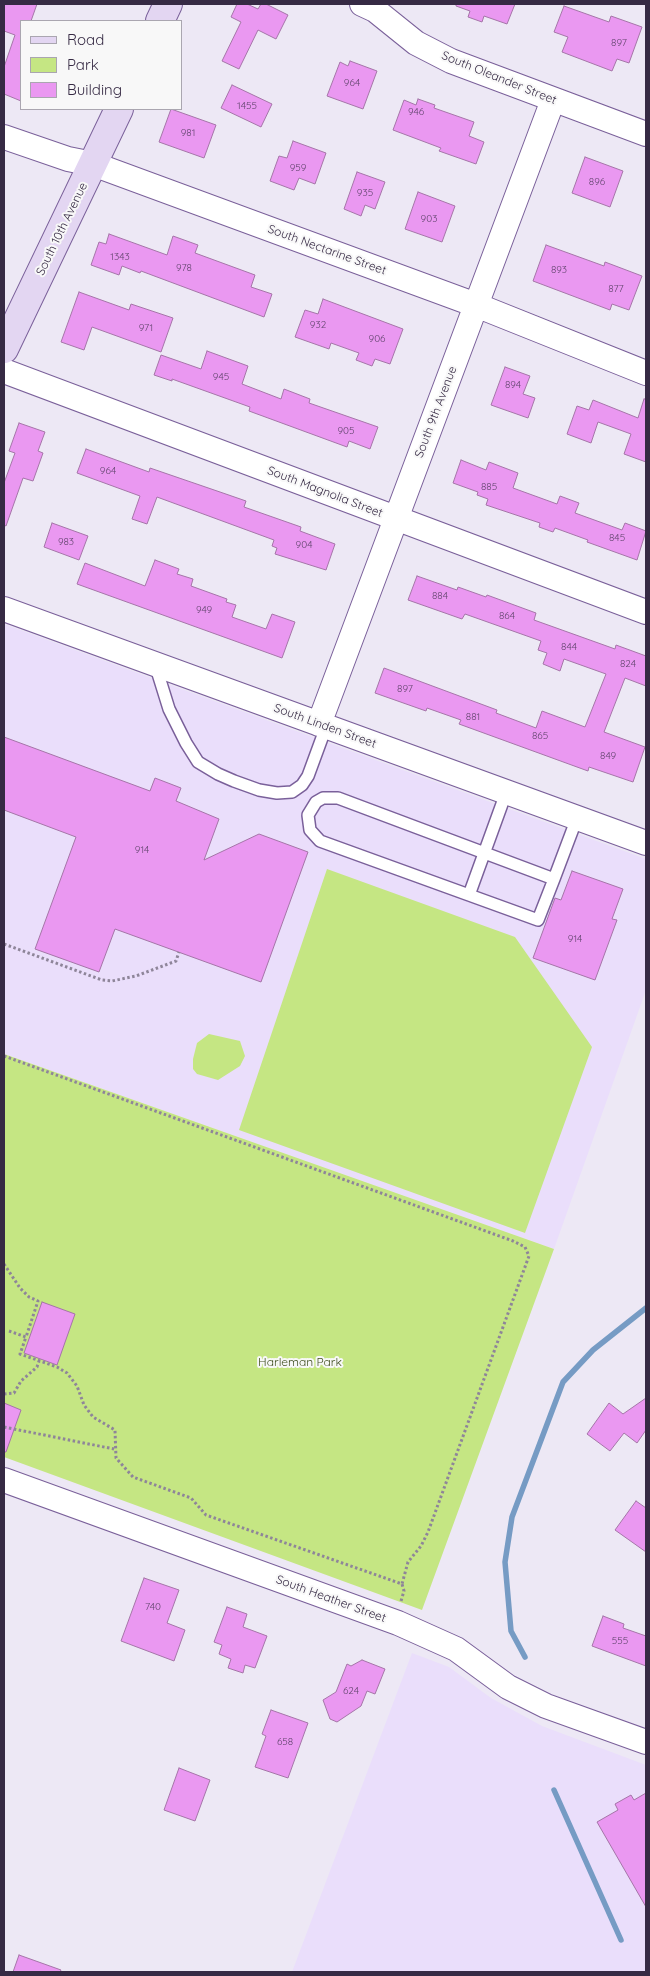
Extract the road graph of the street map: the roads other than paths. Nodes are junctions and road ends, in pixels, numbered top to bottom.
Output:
1 (168, 4) edge
2 (362, 4) edge
3 (160, 20) edge
4 (553, 100) junction
5 (119, 110) edge
6 (646, 134) edge
7 (4, 137) edge
8 (93, 164) junction
9 (476, 305) junction
10 (4, 349) edge
11 (4, 371) edge
12 (646, 373) edge
13 (396, 519) junction
14 (4, 609) edge
15 (646, 612) edge
16 (154, 664) junction
17 (323, 726) junction
18 (506, 792) junction
19 (577, 818) junction
20 (646, 843) edge
21 (485, 853) junction
22 (554, 879) junction
23 (469, 895) junction
24 (4, 1480) edge
25 (646, 1742) edge

1 - 3 main road
2 - 4 street, South Oleander Street
4 - 6 street, South Oleander Street
4 - 9 street, South 9th Avenue
5 - 8 main road, South 10th Avenue
7 - 8 street, South Nectarine Street
8 - 9 street, South Nectarine Street
8 - 10 main road, South 10th Avenue
9 - 12 street, South Nectarine Street
9 - 13 street, South 9th Avenue
11 - 13 street, South Magnolia Street
13 - 15 street, South Magnolia Street
13 - 17 street, South 9th Avenue
14 - 16 street, South Linden Street
16 - 17 street, South Linden Street
16 - 17 lane
17 - 18 street, South Linden Street
18 - 19 street, South Linden Street
18 - 21 lane
19 - 20 street, South Linden Street
19 - 22 lane
21 - 22 lane
21 - 23 lane
21 - 23 lane
22 - 23 lane
24 - 25 street, South Heather Street

